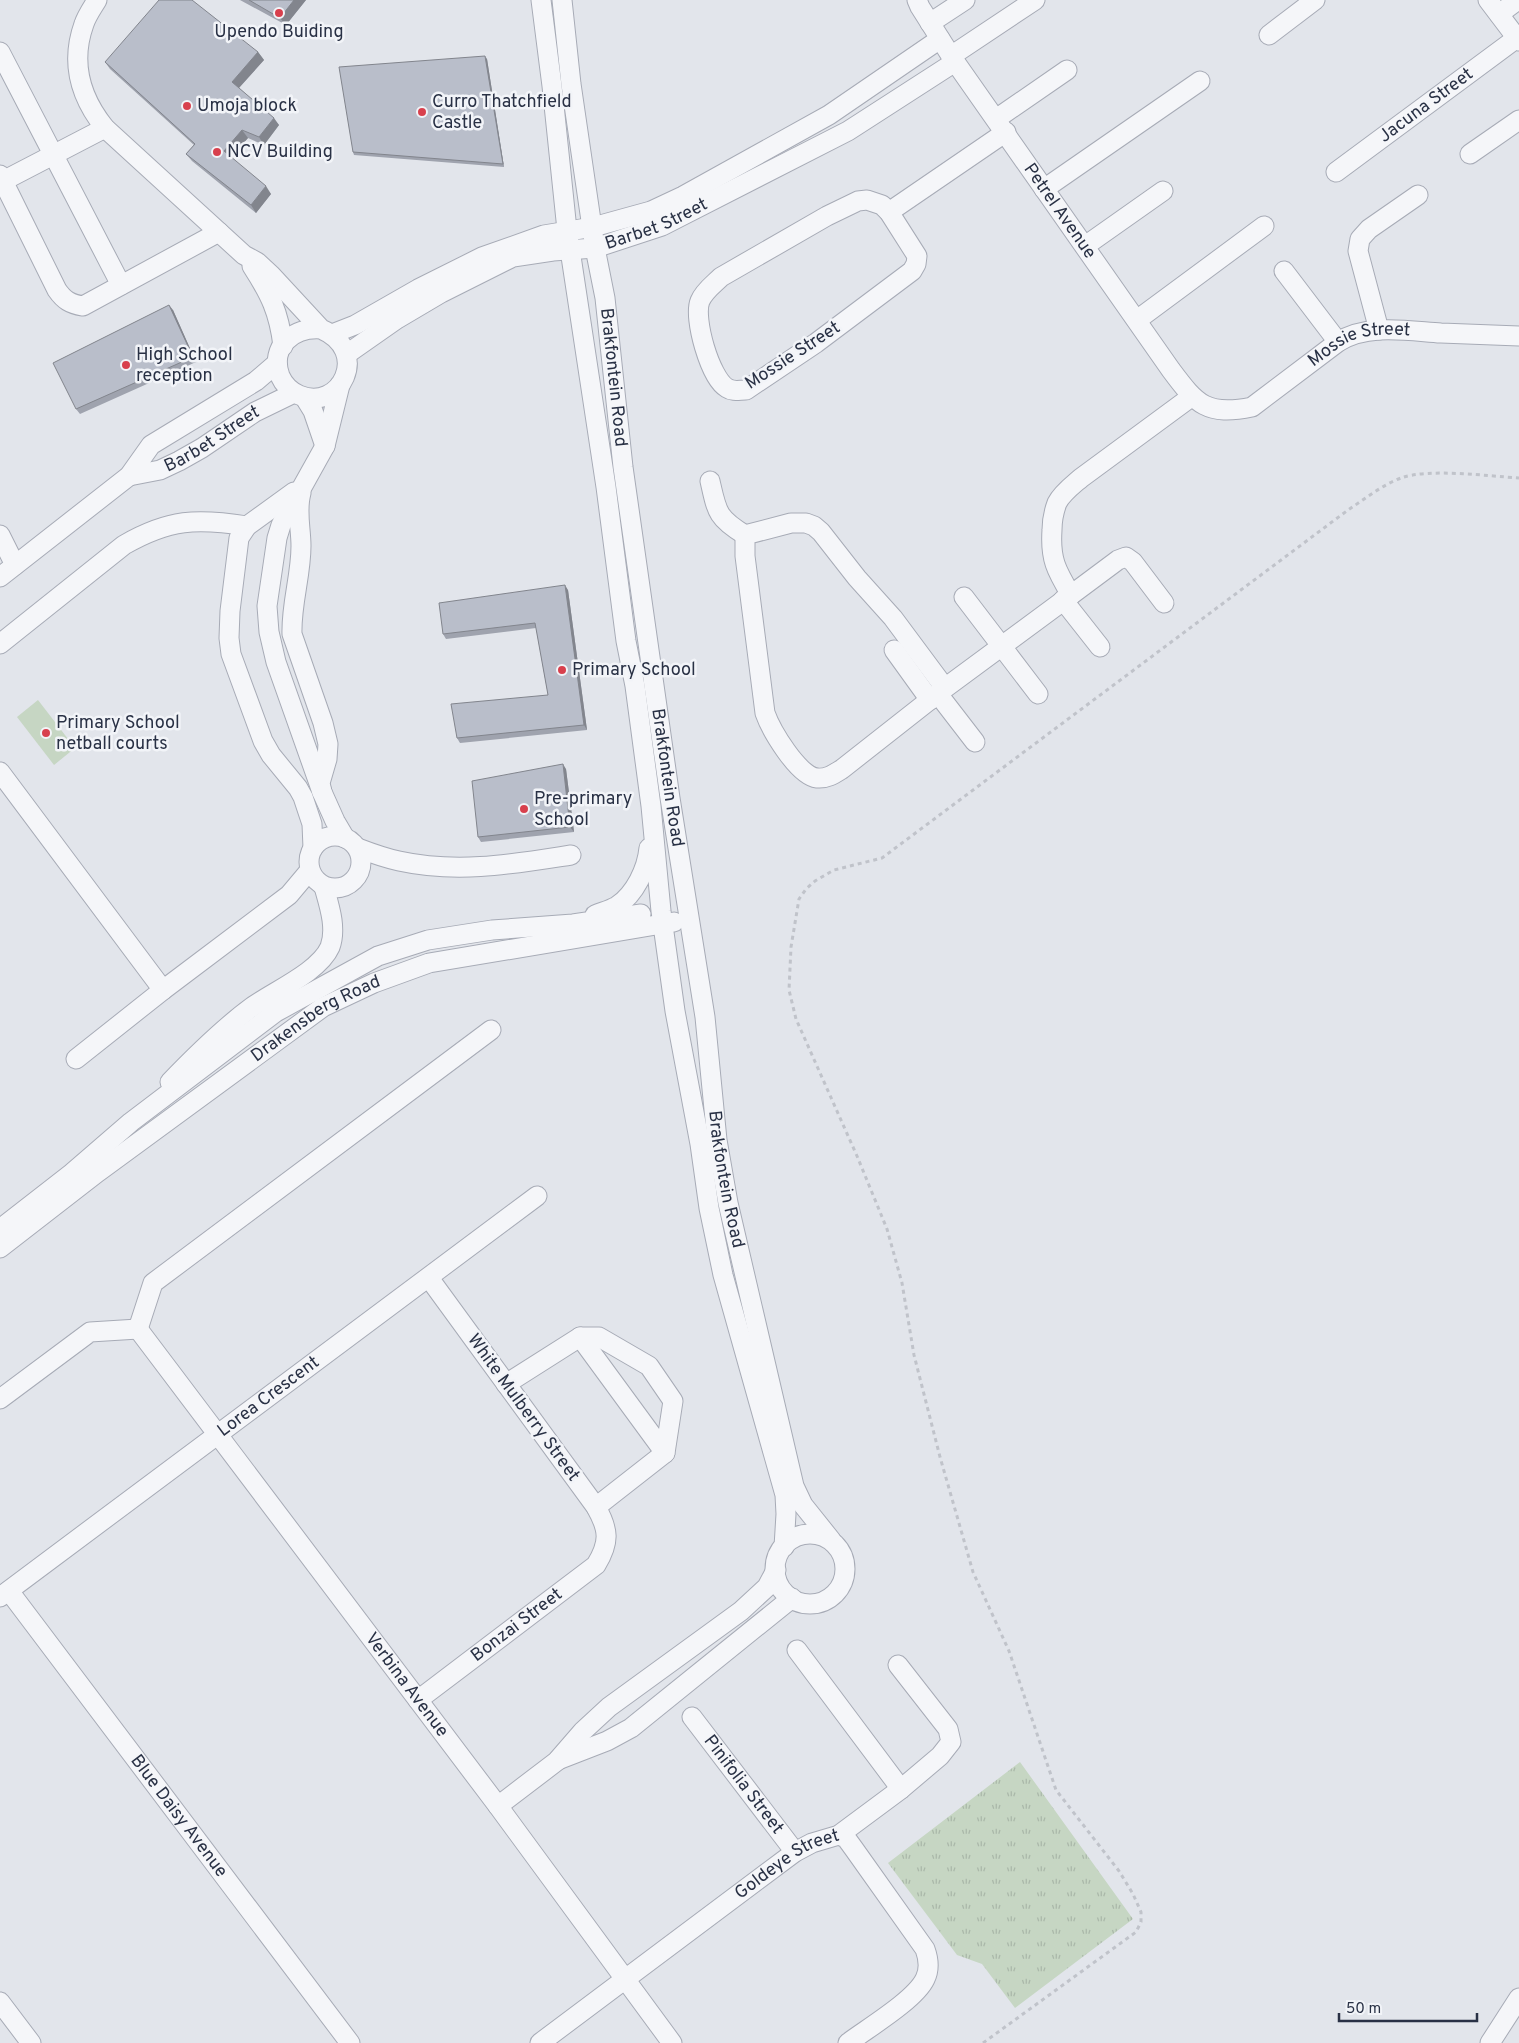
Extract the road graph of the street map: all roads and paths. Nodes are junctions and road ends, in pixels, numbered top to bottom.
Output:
1 (97, 0) edge
2 (541, 0) edge
3 (562, 0) edge
4 (917, 0) edge
5 (965, 0) edge
6 (1014, 0) edge
7 (1035, 0) edge
8 (1316, 0) edge
9 (1518, 0) edge
10 (1495, 5) edge
11 (930, 22) junction
12 (1269, 35) dead end
13 (1518, 40) edge
14 (948, 51) junction
15 (0, 52) edge
16 (1067, 70) dead end
17 (1200, 81) dead end
18 (1178, 83) dead end
19 (846, 104) junction
20 (1519, 120) edge
21 (858, 125) junction
22 (1001, 126) junction
23 (104, 128) junction
24 (54, 154) junction
25 (1470, 154) dead end
26 (1336, 172) dead end
27 (2, 178) edge
28 (1041, 184) junction
29 (1163, 191) dead end
30 (1418, 195) dead end
31 (889, 212) junction
32 (1264, 226) dead end
33 (593, 227) junction
34 (566, 230) junction
35 (219, 232) junction
36 (1086, 246) junction
37 (595, 248) junction
38 (570, 251) junction
39 (244, 254) junction
40 (1207, 255) dead end
41 (1284, 271) dead end
42 (121, 285) junction
43 (1133, 315) junction
44 (1379, 330) junction
45 (327, 331) junction
46 (1519, 336) edge
47 (1338, 342) junction
48 (280, 354) junction
49 (347, 354) junction
50 (340, 385) junction
51 (299, 395) junction
52 (1191, 397) junction
53 (325, 446) junction
54 (129, 476) junction
55 (1519, 478) edge
56 (305, 479) junction
57 (710, 481) dead end
58 (247, 526) junction
59 (0, 535) edge
60 (746, 535) junction
61 (15, 565) junction
62 (0, 577) edge
63 (964, 597) dead end
64 (1067, 597) junction
65 (1164, 603) dead end
66 (0, 644) edge
67 (1001, 647) junction
68 (1100, 648) dead end
69 (894, 650) dead end
70 (938, 694) junction
71 (1038, 694) dead end
72 (975, 742) dead end
73 (0, 772) edge
74 (322, 792) junction
75 (651, 806) junction
76 (352, 843) junction
77 (313, 848) junction
78 (571, 855) dead end
79 (399, 862) junction
80 (360, 872) junction
81 (318, 880) junction
82 (688, 914) junction
83 (662, 917) junction
84 (573, 924) junction
85 (163, 990) junction
86 (491, 1030) dead end
87 (76, 1059) dead end
88 (132, 1122) junction
89 (537, 1196) dead end
90 (0, 1229) edge
91 (735, 1234) junction
92 (715, 1236) junction
93 (0, 1248) edge
94 (429, 1278) junction
95 (138, 1329) junction
96 (580, 1337) junction
97 (506, 1384) junction
98 (0, 1399) edge
99 (218, 1436) junction
100 (665, 1453) junction
101 (596, 1507) junction
102 (830, 1540) junction
103 (606, 1542) joint
104 (784, 1547) junction
105 (776, 1570) junction
106 (4, 1594) edge
107 (792, 1598) junction
108 (797, 1650) dead end
109 (898, 1665) dead end
110 (418, 1700) junction
111 (692, 1717) dead end
112 (556, 1761) junction
113 (901, 1789) junction
114 (498, 1806) junction
115 (838, 1835) junction
116 (794, 1852) junction
117 (624, 1980) junction
118 (1519, 1998) edge
119 (0, 2002) edge
120 (31, 2043) edge
121 (350, 2043) edge
122 (540, 2043) edge
123 (672, 2043) edge
124 (848, 2043) edge
125 (983, 2043) edge
126 (1490, 2043) edge

1 - 23 street
2 - 34 street, Brakfontein Road
3 - 33 street, Brakfontein Road
4 - 11 street, Petrel Avenue
5 - 11 street
6 - 14 street
7 - 14 street
8 - 12 street
9 - 10 street
10 - 13 street, Jacuna Street
11 - 14 street, Petrel Avenue
13 - 26 street, Jacuna Street
14 - 19 street, Barbet Street
14 - 21 street, Barbet Street
14 - 22 street, Petrel Avenue
15 - 24 street
16 - 22 street
17 - 28 street
18 - 28 street
19 - 21 street
19 - 33 street, Barbet Street
20 - 25 street
21 - 37 street, Barbet Street
22 - 28 street, Petrel Avenue
22 - 31 street
23 - 24 street
23 - 35 street
24 - 27 street
24 - 42 street
27 - 42 street
28 - 36 street, Petrel Avenue
29 - 36 street
30 - 44 street
31 - 31 street, Mossie Street
32 - 43 street
33 - 34 street, Barbet Street
33 - 37 street, Brakfontein Road
34 - 38 street, Brakfontein Road
34 - 45 street, Barbet Street
35 - 39 street
35 - 42 street
36 - 43 street, Petrel Avenue
37 - 38 street, Barbet Street
37 - 82 street, Brakfontein Road
38 - 49 street, Barbet Street
38 - 75 street, Brakfontein Road
39 - 45 street
39 - 48 street
40 - 43 street
41 - 47 street
43 - 52 street, Petrel Avenue
44 - 46 street, Mossie Street
44 - 47 street, Mossie Street
45 - 48 street
45 - 49 street
47 - 52 street, Mossie Street
48 - 51 street
48 - 54 street, Barbet Street
49 - 50 street
50 - 51 street
50 - 53 street
51 - 53 street
51 - 54 street, Barbet Street
52 - 64 street
53 - 56 street
54 - 61 street, Barbet Street
55 - 125 path
56 - 58 street
56 - 74 street
56 - 74 street
57 - 60 street
58 - 66 street
58 - 77 street
59 - 61 street
60 - 70 street
60 - 70 street
61 - 62 street, Barbet Street
63 - 67 street
64 - 65 street
64 - 67 street
64 - 68 street
67 - 70 street
67 - 71 street
69 - 70 street
70 - 72 street
73 - 85 street
74 - 76 street
75 - 83 street, Brakfontein Road
75 - 84 street
76 - 77 street
76 - 79 street
76 - 80 street
77 - 81 street
78 - 79 street
79 - 80 street
80 - 81 street
81 - 85 street
81 - 88 street
82 - 83 street, Drakensberg Road
82 - 91 street, Brakfontein Road
83 - 84 street, Drakensberg Road
83 - 92 street, Brakfontein Road
83 - 93 street, Drakensberg Road
84 - 88 street, Drakensberg Road
85 - 87 street
86 - 95 street
88 - 90 street, Drakensberg Road
89 - 94 street, Lorea Crescent
91 - 92 street
91 - 102 street, Brakfontein Road
92 - 104 street, Brakfontein Road
94 - 97 street, White Mulberry Street
94 - 99 street, Lorea Crescent
95 - 98 street
95 - 99 street, Verbina Avenue
96 - 97 street
96 - 100 street
96 - 100 street
97 - 101 street, White Mulberry Street
99 - 106 street, Lorea Crescent
99 - 110 street, Verbina Avenue
100 - 101 street
101 - 103 street, White Mulberry Street
102 - 104 street
102 - 107 street
103 - 110 street, Bonzai Street
104 - 105 street
105 - 107 street
105 - 112 street
106 - 121 street, Blue Daisy Avenue
107 - 112 street
108 - 113 street
109 - 113 street
110 - 114 street, Verbina Avenue
111 - 116 street, Pinifolia Street
112 - 114 street
113 - 115 street
114 - 117 street, Verbina Avenue
115 - 116 street, Goldeye Street
115 - 124 street, Goldeye Street
116 - 117 street, Goldeye Street
117 - 122 street, Goldeye Street
117 - 123 street, Verbina Avenue
118 - 126 street
119 - 120 street

